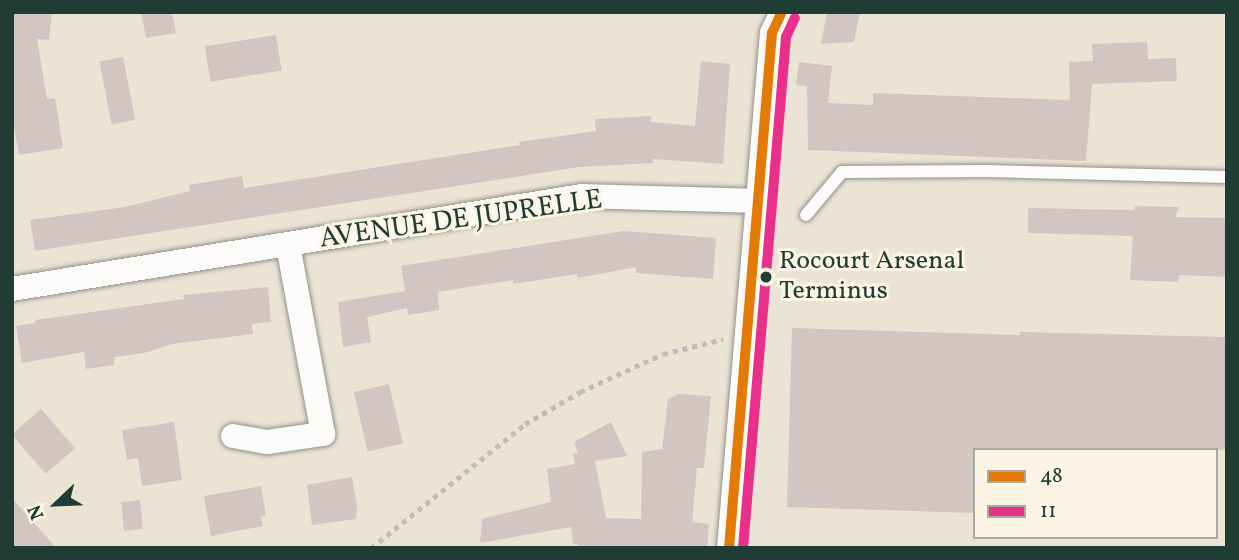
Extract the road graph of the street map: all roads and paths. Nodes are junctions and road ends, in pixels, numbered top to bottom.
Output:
1 (773, 19) edge
2 (1227, 177) edge
3 (759, 201) junction
4 (806, 215) dead end
5 (288, 245) junction
6 (12, 289) edge
7 (748, 336) junction
8 (233, 436) dead end
9 (371, 548) edge
10 (729, 548) edge

1 - 3 street
2 - 4 lane
3 - 5 street, AVENUE DE JUPRELLE
3 - 7 street
5 - 6 street, AVENUE DE JUPRELLE
5 - 8 street, AVENUE DE JUPRELLE
7 - 9 path
7 - 10 street

